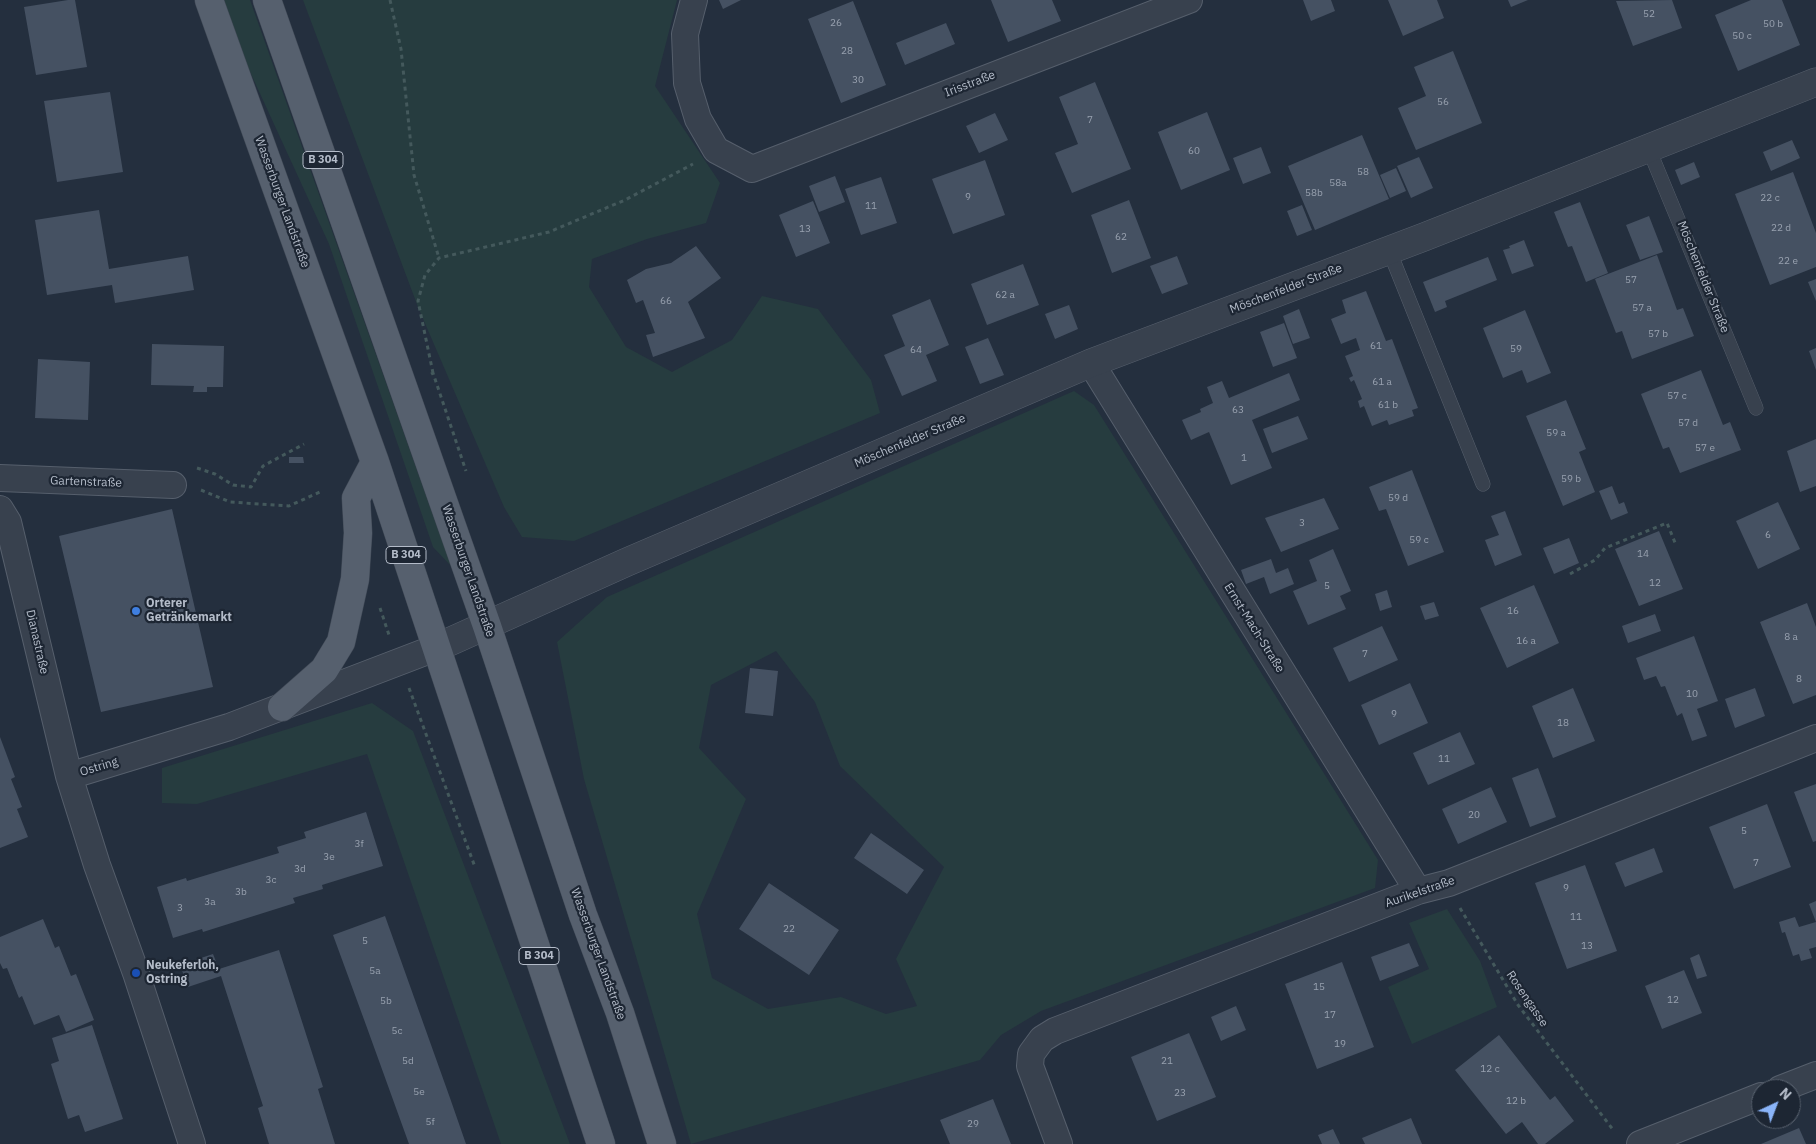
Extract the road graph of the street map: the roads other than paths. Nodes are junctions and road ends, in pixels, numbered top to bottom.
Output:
1 (209, 0) edge
2 (266, 0) edge
3 (694, 0) edge
4 (1189, 0) edge
5 (1816, 82) edge
6 (1648, 147) junction
7 (1390, 250) junction
8 (1091, 363) junction
9 (1756, 408) dead end
10 (375, 462) junction
11 (0, 478) edge
12 (1483, 484) dead end
13 (173, 485) road end
14 (0, 509) edge
15 (487, 626) junction
16 (438, 647) junction
17 (282, 707) junction
18 (1816, 738) edge
19 (69, 776) junction
20 (1418, 891) junction
21 (1816, 1075) edge
22 (1801, 1081) edge
23 (1751, 1100) edge
24 (192, 1144) edge
25 (601, 1144) edge
26 (662, 1144) edge
27 (1059, 1144) edge
28 (1640, 1144) edge

1 - 10 main road, Wasserburger Landstraße / B 304
2 - 15 main road, Wasserburger Landstraße / B 304
3 - 4 street, Irisstraße
5 - 6 street, Möschenfelder Straße
6 - 7 street, Möschenfelder Straße
6 - 9 lane, Möschenfelder Straße
7 - 8 street, Möschenfelder Straße
7 - 12 lane
8 - 15 street, Möschenfelder Straße
8 - 20 street, Ernst-Mach-Straße
10 - 16 main road, Wasserburger Landstraße / B 304
10 - 17 main road
11 - 13 street, Gartenstraße
14 - 19 street, Dianastraße
15 - 16 street, Möschenfelder Straße
15 - 26 main road, Wasserburger Landstraße / B 304
16 - 17 street, Ostring
16 - 25 main road, Wasserburger Landstraße / B 304
17 - 19 street, Ostring
18 - 20 street, Aurikelstraße
19 - 24 street, Ostring
20 - 27 street, Aurikelstraße
21 - 22 street
23 - 28 street

